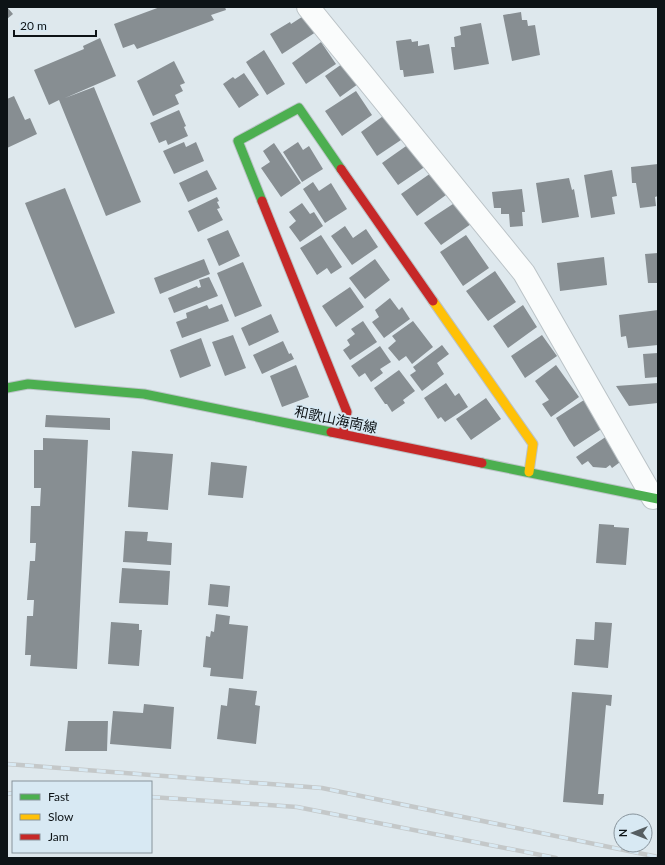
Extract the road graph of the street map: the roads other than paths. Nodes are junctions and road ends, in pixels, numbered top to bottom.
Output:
1 (308, 7) edge
2 (7, 388) edge
3 (343, 434) junction
4 (529, 472) junction
5 (656, 499) edge

1 - 5 street
2 - 3 street, 和歌山海南線
3 - 4 street, 和歌山海南線
3 - 4 street
4 - 5 street, 和歌山海南線

